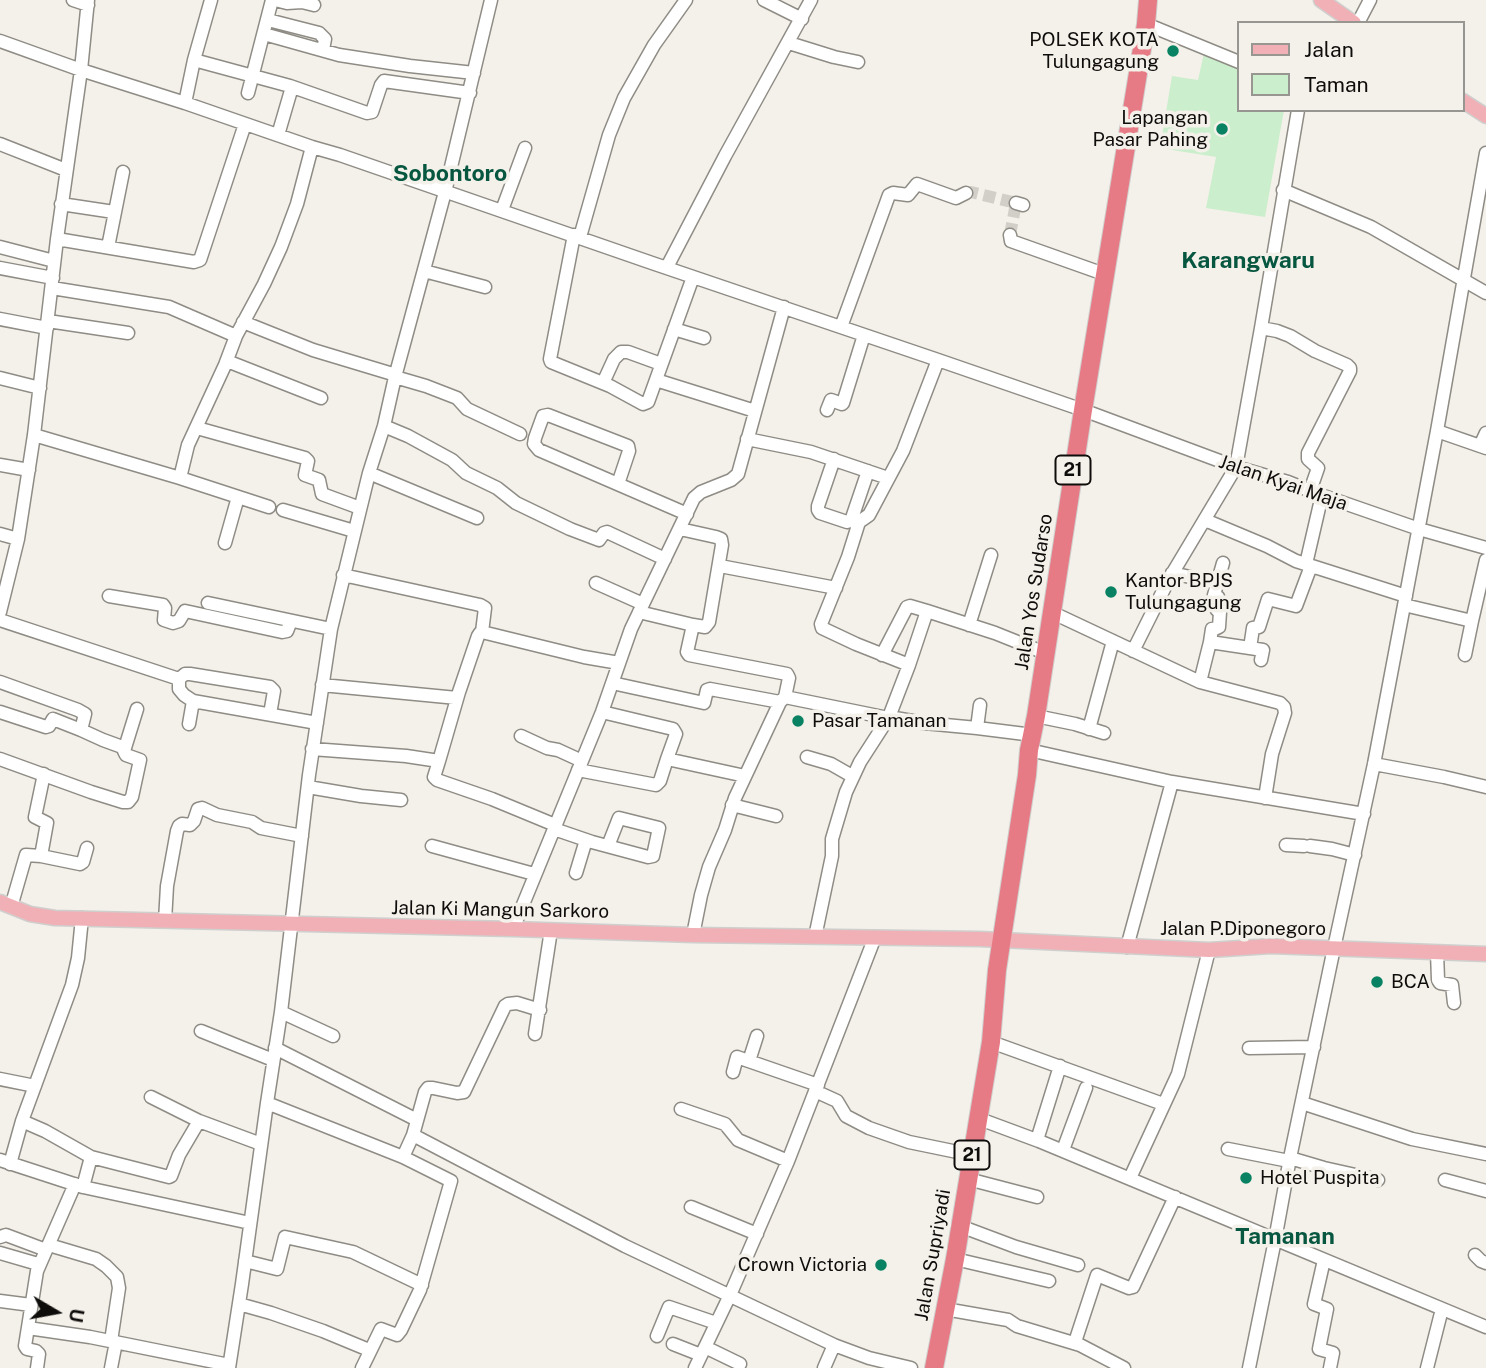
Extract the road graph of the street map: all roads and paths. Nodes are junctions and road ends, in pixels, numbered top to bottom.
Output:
1 (73, 0) edge
2 (211, 0) edge
3 (274, 0) edge
4 (491, 0) edge
5 (686, 0) edge
6 (764, 0) edge
7 (811, 0) edge
8 (1148, 0) edge
9 (1321, 0) edge
10 (1370, 0) edge
11 (88, 3) edge
12 (314, 5) dead end
13 (802, 19) junction
14 (268, 20) junction
15 (1353, 21) edge
16 (1357, 21) edge
17 (1146, 24) junction
18 (264, 34) junction
19 (0, 41) edge
20 (789, 43) junction
21 (323, 50) junction
22 (194, 60) junction
23 (858, 62) dead end
24 (1238, 62) edge
25 (81, 70) junction
26 (474, 73) junction
27 (253, 76) junction
28 (292, 87) junction
29 (248, 93) dead end
30 (470, 93) junction
31 (1465, 102) edge
32 (185, 103) junction
33 (1298, 112) edge
34 (1486, 116) edge
35 (245, 124) junction
36 (278, 135) junction
37 (0, 144) edge
38 (312, 147) junction
39 (524, 148) dead end
40 (1486, 153) edge
41 (66, 170) junction
42 (123, 172) dead end
43 (1283, 190) junction
44 (445, 192) junction
45 (966, 193) tunnel mouth
46 (61, 204) junction
47 (502, 210) junction
48 (114, 212) junction
49 (1010, 234) dead end
50 (577, 236) junction
51 (57, 239) junction
52 (0, 247) edge
53 (108, 247) junction
54 (54, 261) junction
55 (667, 267) junction
56 (0, 268) edge
57 (424, 271) junction
58 (1104, 274) junction
59 (693, 277) junction
60 (1464, 281) junction
61 (52, 283) junction
62 (485, 287) dead end
63 (1486, 293) edge
64 (784, 307) junction
65 (0, 319) edge
66 (243, 322) junction
67 (47, 325) junction
68 (841, 327) junction
69 (1261, 328) junction
70 (674, 329) junction
71 (128, 332) dead end
72 (864, 335) junction
73 (236, 336) junction
74 (704, 338) dead end
75 (938, 360) junction
76 (227, 361) junction
77 (661, 365) junction
78 (396, 376) junction
79 (0, 378) edge
80 (656, 380) junction
81 (603, 383) junction
82 (40, 388) junction
83 (321, 398) dead end
84 (827, 410) dead end
85 (1083, 410) junction
86 (755, 411) junction
87 (384, 426) junction
88 (197, 428) junction
89 (1437, 431) junction
90 (1486, 433) edge
91 (520, 434) dead end
92 (34, 435) junction
93 (747, 439) junction
94 (1483, 447) edge
95 (834, 459) junction
96 (0, 465) edge
97 (1236, 467) junction
98 (29, 470) junction
99 (868, 471) junction
100 (369, 473) junction
101 (885, 477) dead end
102 (180, 478) junction
103 (618, 484) junction
104 (1316, 493) junction
105 (238, 497) junction
106 (269, 506) dead end
107 (360, 508) junction
108 (283, 510) dead end
109 (687, 514) junction
110 (477, 517) dead end
111 (1205, 520) junction
112 (680, 529) junction
113 (1419, 529) junction
114 (354, 531) junction
115 (0, 534) edge
116 (18, 539) junction
117 (225, 543) dead end
118 (1486, 548) edge
119 (991, 555) dead end
120 (665, 559) junction
121 (1486, 560) edge
122 (1223, 563) dead end
123 (1308, 565) junction
124 (720, 566) junction
125 (1172, 573) junction
126 (343, 575) junction
127 (596, 583) dead end
128 (1217, 583) junction
129 (836, 588) junction
130 (109, 596) dead end
131 (1405, 601) junction
132 (208, 603) dead end
133 (641, 608) junction
134 (927, 611) junction
135 (0, 612) edge
136 (1051, 612) junction
137 (0, 620) edge
138 (290, 621) junction
139 (1472, 621) junction
140 (693, 625) junction
141 (969, 625) junction
142 (331, 629) junction
143 (482, 632) junction
144 (1113, 642) junction
145 (1210, 642) junction
146 (1250, 648) junction
147 (1133, 651) junction
148 (1045, 653) junction
149 (1465, 654) dead end
150 (882, 655) junction
151 (1261, 660) dead end
152 (619, 663) junction
153 (909, 665) junction
154 (178, 678) junction
155 (0, 682) edge
156 (612, 682) junction
157 (1200, 682) junction
158 (322, 685) junction
159 (457, 698) junction
160 (782, 699) junction
161 (53, 701) junction
162 (193, 701) junction
163 (981, 705) dead end
164 (137, 709) dead end
165 (0, 712) edge
166 (602, 712) junction
167 (270, 714) junction
168 (1036, 716) junction
169 (889, 717) junction
170 (53, 719) junction
171 (189, 723) dead end
172 (317, 723) junction
173 (977, 727) junction
174 (1089, 729) junction
175 (81, 730) junction
176 (1104, 733) dead end
177 (521, 736) dead end
178 (1031, 743) junction
179 (125, 748) junction
180 (312, 749) junction
181 (807, 757) dead end
182 (0, 759) edge
183 (667, 759) junction
184 (439, 761) junction
185 (1374, 764) junction
186 (580, 766) junction
187 (44, 774) junction
188 (745, 776) junction
189 (852, 776) junction
190 (1172, 782) junction
191 (308, 787) junction
192 (1486, 787) edge
193 (1265, 798) junction
194 (401, 800) dead end
195 (732, 805) junction
196 (1364, 814) junction
197 (776, 816) dead end
198 (554, 827) junction
199 (302, 836) junction
200 (586, 840) junction
201 (1286, 845) dead end
202 (432, 846) dead end
203 (608, 846) dead end
204 (87, 848) dead end
205 (1355, 855) junction
206 (41, 856) junction
207 (576, 873) dead end
208 (534, 874) junction
209 (3, 904) edge
210 (82, 918) junction
211 (165, 921) junction
212 (292, 924) junction
213 (513, 929) junction
214 (551, 930) junction
215 (693, 935) junction
216 (815, 937) junction
217 (875, 937) junction
218 (1001, 941) junction
219 (1127, 947) junction
220 (1334, 948) junction
221 (1209, 950) junction
222 (1437, 952) junction
223 (1486, 954) edge
224 (1454, 1003) dead end
225 (540, 1010) junction
226 (281, 1012) junction
227 (201, 1031) dead end
228 (536, 1034) dead end
229 (333, 1036) dead end
230 (757, 1036) dead end
231 (991, 1042) junction
232 (1249, 1048) dead end
233 (1314, 1048) junction
234 (274, 1054) junction
235 (749, 1061) junction
236 (1060, 1066) junction
237 (733, 1072) dead end
238 (0, 1080) edge
239 (1089, 1082) junction
240 (35, 1086) junction
241 (817, 1088) junction
242 (151, 1097) dead end
243 (267, 1103) junction
244 (1302, 1103) junction
245 (1163, 1104) junction
246 (681, 1109) dead end
247 (977, 1118) junction
248 (417, 1120) junction
249 (22, 1121) junction
250 (199, 1121) junction
251 (413, 1135) junction
252 (1037, 1140) junction
253 (261, 1144) junction
254 (1228, 1149) dead end
255 (1063, 1150) junction
256 (1486, 1154) edge
257 (972, 1155) junction
258 (91, 1157) junction
259 (403, 1157) junction
260 (1290, 1160) junction
261 (788, 1161) junction
262 (5, 1162) edge
263 (1130, 1178) junction
264 (968, 1180) junction
265 (1378, 1180) dead end
266 (1445, 1180) dead end
267 (79, 1185) junction
268 (1486, 1191) edge
269 (1037, 1197) dead end
270 (1175, 1197) junction
271 (691, 1207) dead end
272 (250, 1223) junction
273 (960, 1226) junction
274 (757, 1234) junction
275 (0, 1237) edge
276 (1275, 1240) junction
277 (47, 1247) junction
278 (0, 1253) edge
279 (955, 1259) junction
280 (1324, 1260) junction
281 (245, 1261) junction
282 (38, 1264) junction
283 (1078, 1265) dead end
284 (1049, 1281) dead end
285 (422, 1285) junction
286 (730, 1295) junction
287 (0, 1301) edge
288 (239, 1304) junction
289 (31, 1305) junction
290 (945, 1309) junction
291 (1442, 1309) junction
292 (716, 1324) junction
293 (1486, 1327) edge
294 (27, 1328) junction
295 (657, 1336) dead end
296 (114, 1342) junction
297 (1075, 1342) junction
298 (673, 1344) dead end
299 (834, 1345) junction
300 (369, 1350) junction
301 (703, 1351) junction
302 (740, 1364) dead end
303 (229, 1367) edge
304 (37, 1368) edge
305 (111, 1368) edge
306 (362, 1368) edge
307 (695, 1368) edge
308 (824, 1368) edge
309 (911, 1368) edge
310 (934, 1368) edge
311 (1124, 1368) edge
312 (1249, 1368) edge
313 (1330, 1368) edge
314 (1427, 1368) edge

1 - 11 street
2 - 22 street
3 - 12 street
3 - 14 street
4 - 26 street
5 - 50 street
6 - 13 street
7 - 13 street
8 - 17 highway, Jalan Yos Sudarso / 21
9 - 15 main road
10 - 16 street
11 - 25 street
13 - 20 street
14 - 18 street
14 - 21 street
17 - 24 street
17 - 58 highway, Jalan Yos Sudarso / 21
18 - 21 street
18 - 27 street
19 - 25 street, Jalan Kyai Maja
20 - 23 street
20 - 55 street
21 - 26 street
22 - 27 street
22 - 32 street
25 - 32 street, Jalan Kyai Maja
25 - 41 street
26 - 30 street
27 - 28 street
27 - 29 street
28 - 30 street
28 - 36 street
30 - 44 street
31 - 34 main road
32 - 35 street, Jalan Kyai Maja
33 - 43 street
35 - 36 street, Jalan Kyai Maja
35 - 53 street
36 - 38 street, Jalan Kyai Maja
37 - 41 street
38 - 44 street, Jalan Kyai Maja
38 - 66 street
39 - 47 street
40 - 60 street
41 - 46 street
42 - 48 street
43 - 60 street
43 - 69 street
44 - 47 street, Jalan Kyai Maja
44 - 57 street
45 - 68 street
46 - 48 street
46 - 51 street
47 - 50 street, Jalan Kyai Maja
48 - 53 street
49 - 58 street
50 - 55 street, Jalan Kyai Maja
50 - 81 street
51 - 53 street
51 - 54 street
52 - 54 street
54 - 61 street
55 - 59 street, Jalan Kyai Maja
56 - 61 street
57 - 62 street
57 - 78 street
58 - 85 highway, Jalan Yos Sudarso / 21
59 - 64 street, Jalan Kyai Maja
59 - 70 street
60 - 63 street
60 - 89 street
61 - 67 street
61 - 73 street
64 - 68 street, Jalan Kyai Maja
64 - 86 street
65 - 67 street
66 - 73 street
66 - 78 street
67 - 71 street
67 - 82 street
68 - 72 street, Jalan Kyai Maja
69 - 97 street
69 - 104 street
70 - 74 street
70 - 77 street
72 - 75 street, Jalan Kyai Maja
72 - 84 street
73 - 76 street
75 - 85 street, Jalan Kyai Maja
75 - 129 street
76 - 83 street
76 - 88 street
77 - 80 street
77 - 81 street
78 - 87 street
78 - 91 street
79 - 82 street
80 - 81 street
80 - 86 street
82 - 92 street
85 - 97 street, Jalan Kyai Maja
85 - 136 highway, Jalan Yos Sudarso / 21
86 - 93 street
87 - 100 street
87 - 120 street
88 - 102 street
88 - 107 street
89 - 94 street
89 - 113 street
90 - 94 street
92 - 98 street
92 - 102 street
93 - 95 street
93 - 109 street
95 - 99 street
95 - 99 street
96 - 98 street
97 - 104 street, Jalan Kyai Maja
97 - 111 street
98 - 116 street
99 - 101 street
100 - 107 street
100 - 110 street
102 - 105 street
103 - 103 street
103 - 109 street
104 - 113 street, Jalan Kyai Maja
104 - 123 street
105 - 106 street
105 - 117 street
107 - 114 street
108 - 114 street
109 - 112 street
111 - 123 street
111 - 125 street
112 - 120 street
112 - 124 street
113 - 118 street, Jalan Kyai Maja
113 - 131 street
114 - 126 street
115 - 116 street
116 - 135 street
119 - 141 street
120 - 133 street
121 - 139 street
122 - 128 street
123 - 131 street
123 - 146 street
124 - 129 street
124 - 140 street
125 - 128 street
125 - 147 street
126 - 142 street
126 - 143 street
127 - 133 street
128 - 145 street
129 - 150 street
130 - 138 street
131 - 139 street
131 - 185 street
132 - 138 street
133 - 140 street
133 - 152 street
134 - 141 street
134 - 150 street
134 - 153 street
136 - 144 street
136 - 148 highway, Jalan Yos Sudarso / 21
137 - 154 street
138 - 142 street
139 - 149 street
140 - 160 street
141 - 148 street
142 - 158 street
143 - 152 street
143 - 159 street
144 - 147 street
144 - 174 street
145 - 146 street
145 - 157 street
146 - 151 street
147 - 157 street
148 - 168 highway, Jalan Yos Sudarso / 21
150 - 153 street
152 - 156 street
153 - 169 street
154 - 162 street
154 - 167 street
155 - 161 street
156 - 160 street
156 - 166 street
157 - 193 street
158 - 159 street
158 - 172 street
159 - 184 street
160 - 169 street
160 - 188 street
161 - 170 street
161 - 175 street
162 - 167 street
162 - 171 street
163 - 173 street
164 - 179 street
165 - 170 street
166 - 183 street
166 - 186 street
167 - 172 street
168 - 174 street
168 - 178 highway, Jalan Yos Sudarso / 21
169 - 173 street
169 - 189 street
170 - 175 street
172 - 180 street
173 - 178 street
174 - 176 street
175 - 179 street
177 - 186 street
178 - 190 street
178 - 218 highway, Jalan Yos Sudarso / 21
179 - 187 street
180 - 184 street
180 - 191 street
181 - 189 street
182 - 187 street
183 - 186 street
183 - 188 street
184 - 198 street
185 - 192 street
185 - 196 street
186 - 198 street
187 - 206 street
188 - 195 street
189 - 216 street
190 - 193 street
190 - 219 street
191 - 194 street
191 - 199 street
193 - 196 street
195 - 197 street
195 - 215 street
196 - 205 street
198 - 200 street
198 - 208 street
199 - 211 street
199 - 212 street
200 - 203 street
200 - 207 street
201 - 205 street
202 - 208 street
204 - 206 street
205 - 220 street
206 - 209 street
208 - 213 street
209 - 210 main road, Jalan Ki Mangun Sarkoro
210 - 211 main road, Jalan Ki Mangun Sarkoro
210 - 240 street
211 - 212 main road, Jalan Ki Mangun Sarkoro
212 - 213 main road, Jalan Ki Mangun Sarkoro
212 - 226 street
213 - 214 main road, Jalan Ki Mangun Sarkoro
214 - 215 main road, Jalan Ki Mangun Sarkoro
214 - 225 street
215 - 216 main road, Jalan Ki Mangun Sarkoro
216 - 217 main road, Jalan Ki Mangun Sarkoro
217 - 218 main road, Jalan Ki Mangun Sarkoro
217 - 241 street
218 - 219 main road, Jalan P.Diponegoro
218 - 231 highway, Jalan Supriyadi / 21
219 - 221 main road, Jalan P.Diponegoro
220 - 221 main road, Jalan P.Diponegoro
220 - 222 main road, Jalan P.Diponegoro
220 - 233 street
221 - 245 street
222 - 223 main road, Jalan P.Diponegoro
222 - 224 street
225 - 228 street
225 - 248 street
226 - 229 street
226 - 234 street
227 - 234 street
230 - 235 street
231 - 236 street
231 - 247 highway, Jalan Supriyadi / 21
232 - 233 street
233 - 244 street
234 - 243 street
234 - 248 street
235 - 237 street
235 - 241 street
236 - 239 street
236 - 252 street
238 - 240 street
239 - 245 street
239 - 255 street
240 - 249 street
241 - 257 street
241 - 261 street
242 - 250 street
243 - 253 street
243 - 259 street
244 - 256 street
244 - 260 street
245 - 263 street
246 - 261 street
247 - 252 street
247 - 257 highway, Jalan Supriyadi / 21
248 - 251 street
249 - 258 street
249 - 262 street
250 - 253 street
250 - 258 street
251 - 259 street
251 - 286 street
252 - 255 street
253 - 272 street
254 - 260 street
255 - 263 street
257 - 264 highway, Jalan Supriyadi / 21
258 - 267 street
259 - 285 street
260 - 265 street
260 - 276 street
261 - 274 street
262 - 267 street
263 - 270 street
264 - 269 street
264 - 273 highway, Jalan Supriyadi / 21
266 - 268 street
267 - 272 street
267 - 277 street
270 - 276 street
270 - 297 street
271 - 274 street
272 - 281 street
273 - 279 highway, Jalan Supriyadi / 21
273 - 283 street
274 - 286 street
275 - 277 street
276 - 280 street
276 - 312 street
277 - 282 street
277 - 296 street
278 - 282 street
279 - 284 street
279 - 290 highway, Jalan Supriyadi / 21
280 - 291 street
280 - 313 street
281 - 285 street
281 - 288 street
282 - 289 street
285 - 300 street
286 - 292 street
286 - 299 street
287 - 289 street
288 - 300 street
288 - 303 street
289 - 294 street
290 - 297 street
290 - 310 highway, Jalan Supriyadi / 21
291 - 293 street
291 - 314 street
292 - 295 street
292 - 301 street
294 - 296 street
294 - 304 street
296 - 303 street
296 - 305 street
297 - 311 street
298 - 301 street
299 - 308 street
299 - 309 street
300 - 306 street
301 - 302 street
301 - 307 street

